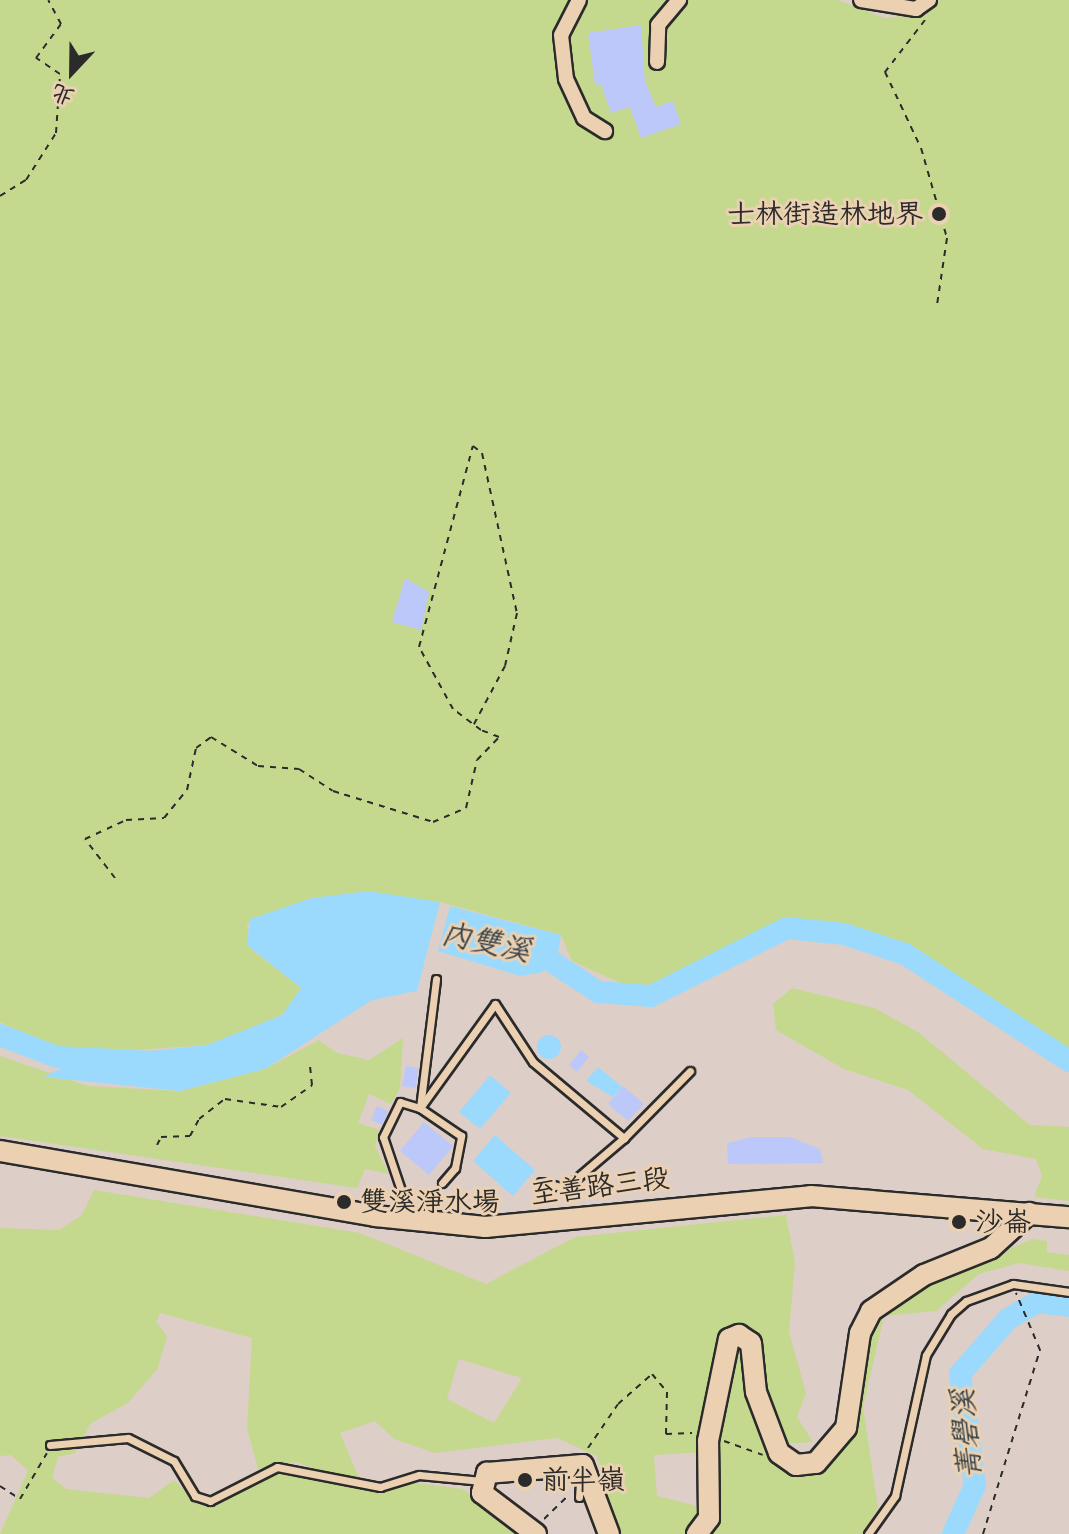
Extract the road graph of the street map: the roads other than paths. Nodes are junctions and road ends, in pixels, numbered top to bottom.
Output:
1 (579, 0) edge
2 (679, 0) edge
3 (861, 0) edge
4 (930, 6) edge
5 (657, 62) dead end
6 (605, 131) dead end
7 (436, 979) dead end
8 (690, 1071) dead end
9 (420, 1108) junction
10 (624, 1138) junction
11 (0, 1151) edge
12 (541, 1182) dead end
13 (442, 1183) dead end
14 (1029, 1213) junction
15 (1069, 1217) edge
16 (410, 1219) junction
17 (1069, 1292) edge
18 (50, 1445) road end
19 (583, 1465) junction
20 (482, 1481) junction
21 (579, 1497) dead end
22 (535, 1530) edge
23 (609, 1534) edge
24 (697, 1534) edge
25 (868, 1534) edge

1 - 6 street
2 - 5 street
3 - 4 street
7 - 9 lane
8 - 10 lane
9 - 10 lane
9 - 13 lane
9 - 16 lane
10 - 12 lane
11 - 16 street, 至善路三段
14 - 15 street, 至善路三段
14 - 16 street, 至善路三段
14 - 24 street
17 - 25 lane
18 - 20 lane
19 - 20 street
19 - 21 lane
19 - 23 street
20 - 22 street

